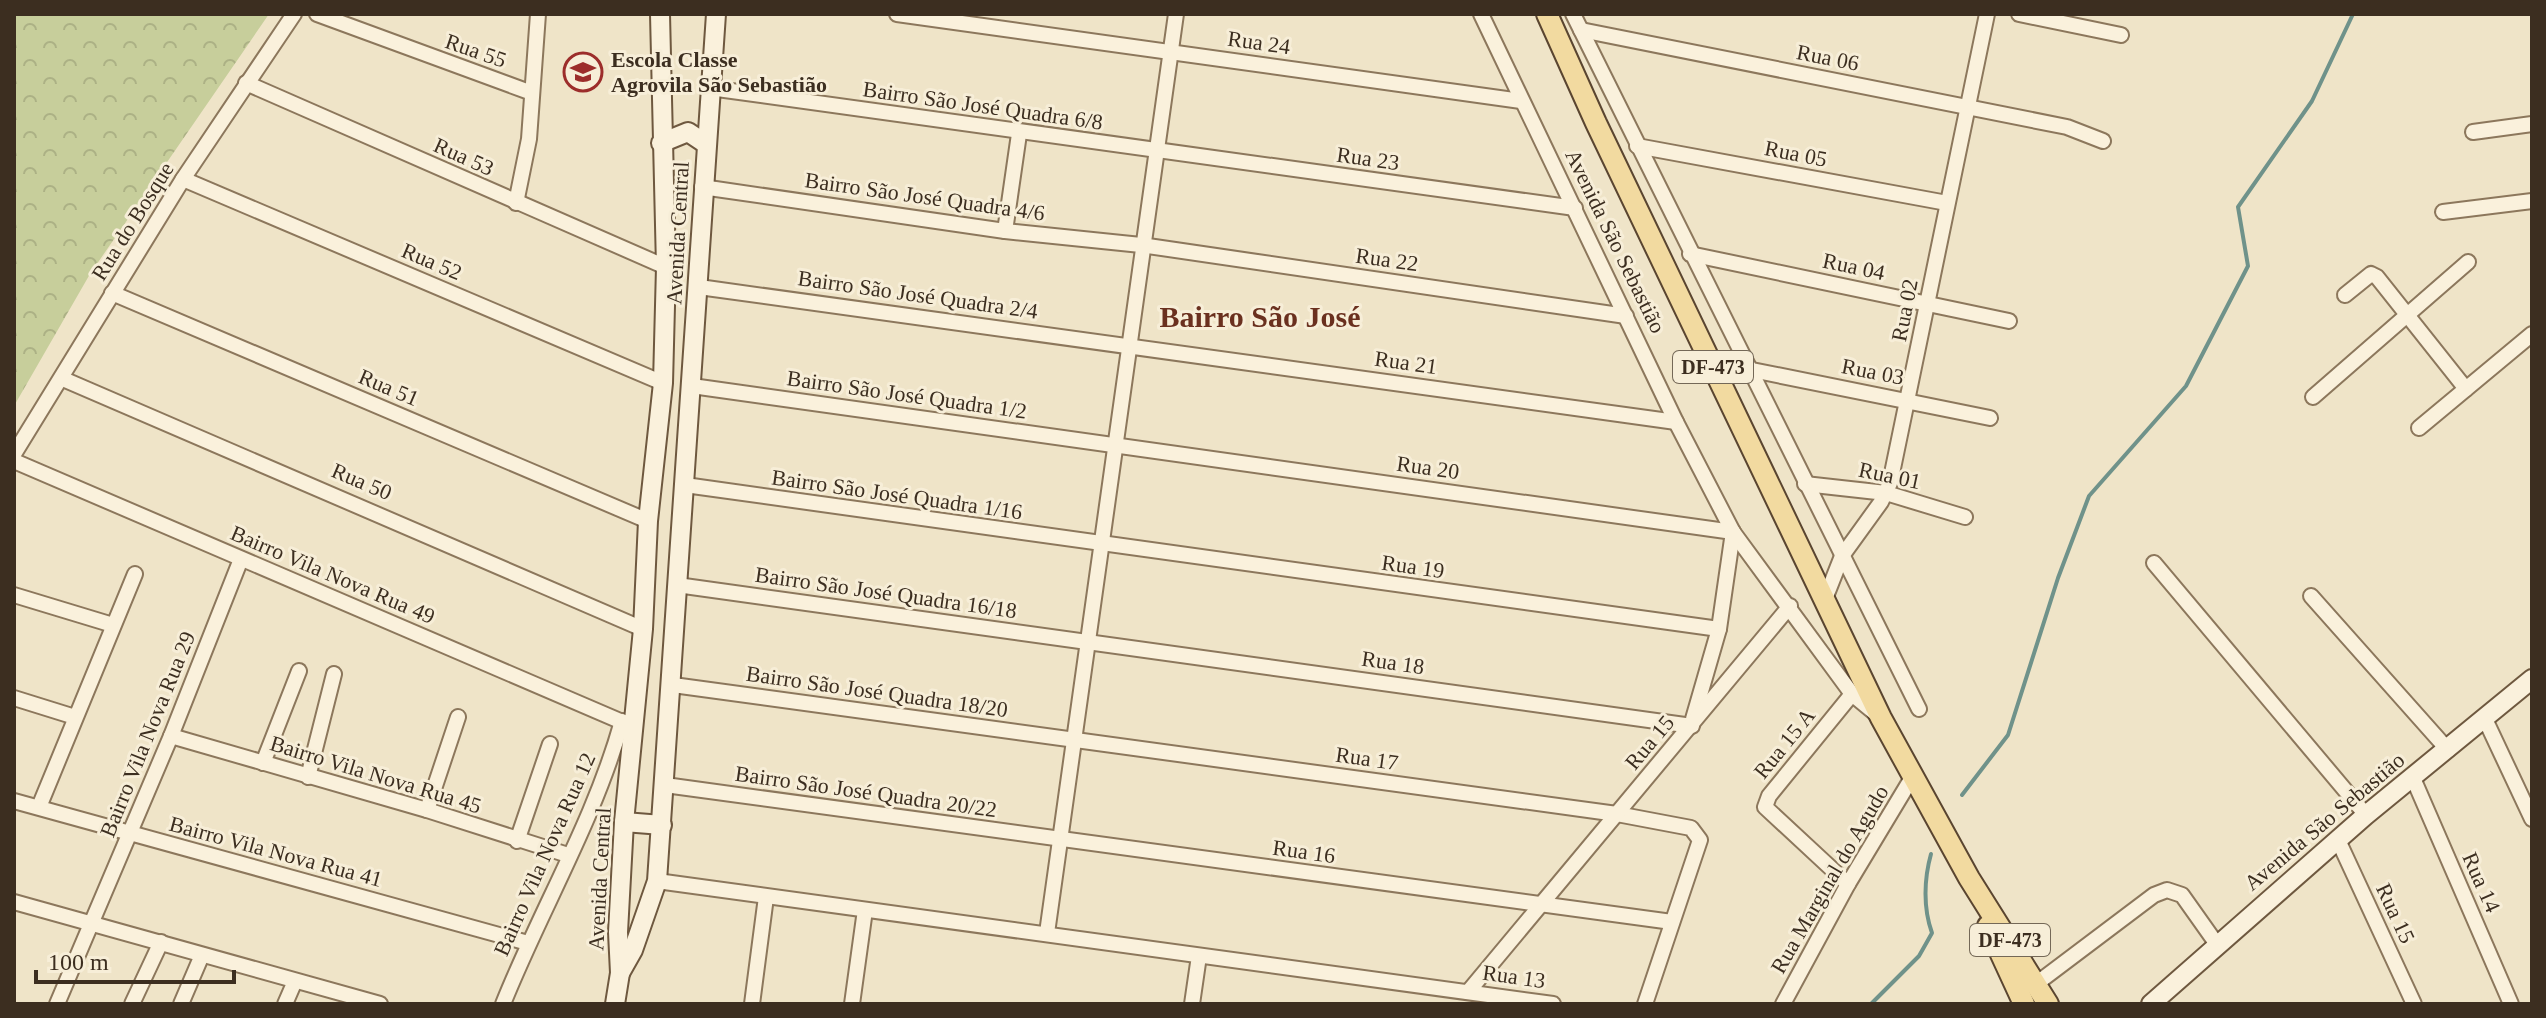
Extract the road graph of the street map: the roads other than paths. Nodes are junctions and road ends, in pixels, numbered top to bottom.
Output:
1 (294, 14) edge
2 (317, 14) edge
3 (538, 14) edge
4 (649, 14) edge
5 (716, 14) edge
6 (897, 14) edge
7 (1176, 14) edge
8 (1481, 14) edge
9 (1547, 14) edge
10 (1573, 14) edge
11 (1987, 14) edge
12 (2019, 14) edge
13 (660, 23) edge
14 (1581, 30) junction
15 (2121, 35) dead end
16 (1171, 52) junction
17 (246, 83) junction
18 (710, 88) junction
19 (532, 93) junction
20 (1521, 101) junction
21 (1967, 107) junction
22 (660, 117) junction
23 (708, 120) junction
24 (2532, 124) edge
25 (2473, 132) dead end
26 (1019, 134) junction
27 (2103, 141) dead end
28 (661, 143) junction
29 (706, 144) junction
30 (1637, 146) junction
31 (1155, 151) junction
32 (183, 179) junction
33 (702, 187) junction
34 (2532, 201) edge
35 (516, 203) junction
36 (1947, 203) junction
37 (1575, 208) junction
38 (2443, 212) dead end
39 (1005, 231) junction
40 (1141, 245) junction
41 (1690, 254) junction
42 (2468, 262) dead end
43 (666, 267) junction
44 (699, 287) junction
45 (112, 293) junction
46 (2345, 295) dead end
47 (1927, 304) junction
48 (2405, 314) junction
49 (1626, 316) junction
50 (2009, 321) dead end
51 (2532, 334) edge
52 (1131, 346) junction
53 (1747, 369) junction
54 (63, 379) junction
55 (663, 383) junction
56 (692, 386) junction
57 (2466, 389) junction
58 (2313, 397) dead end
59 (1908, 401) junction
60 (1990, 418) dead end
61 (1676, 422) junction
62 (2419, 428) dead end
63 (1116, 445) junction
64 (14, 454) edge
65 (14, 461) edge
66 (1805, 484) junction
67 (685, 485) junction
68 (1886, 493) junction
69 (1965, 517) dead end
70 (648, 521) junction
71 (1733, 532) junction
72 (1102, 546) junction
73 (1842, 556) junction
74 (241, 559) junction
75 (2154, 563) dead end
76 (135, 574) dead end
77 (677, 585) junction
78 (14, 595) edge
79 (2311, 596) dead end
80 (1825, 599) junction
81 (1790, 606) junction
82 (113, 625) junction
83 (643, 629) junction
84 (1719, 629) junction
85 (1089, 641) junction
86 (299, 671) dead end
87 (334, 674) dead end
88 (2532, 679) edge
89 (673, 685) junction
90 (1852, 694) junction
91 (14, 698) edge
92 (1919, 709) dead end
93 (75, 717) junction
94 (458, 717) dead end
95 (1881, 718) junction
96 (2485, 719) junction
97 (628, 724) junction
98 (1692, 726) junction
99 (171, 736) junction
100 (1074, 740) junction
101 (550, 744) dead end
102 (2448, 750) junction
103 (263, 763) junction
104 (1913, 776) junction
105 (308, 777) junction
106 (2413, 778) junction
107 (665, 785) junction
108 (14, 801) edge
109 (39, 807) junction
110 (427, 810) junction
111 (1617, 814) junction
112 (2366, 815) junction
113 (2532, 819) edge
114 (624, 822) junction
115 (662, 825) junction
116 (130, 834) junction
117 (2338, 840) junction
118 (517, 841) junction
119 (1061, 841) junction
120 (568, 855) junction
121 (1969, 878) junction
122 (657, 881) junction
123 (1848, 884) junction
124 (766, 897) junction
125 (14, 902) edge
126 (1541, 906) junction
127 (865, 910) junction
128 (1672, 922) junction
129 (92, 924) junction
130 (1047, 933) junction
131 (161, 942) junction
132 (528, 943) junction
133 (2216, 943) junction
134 (202, 955) junction
135 (1199, 956) junction
136 (620, 973) junction
137 (295, 981) junction
138 (2036, 984) junction
139 (1468, 992) junction
140 (2162, 1000) edge
141 (57, 1004) edge
142 (132, 1004) edge
143 (181, 1004) edge
144 (285, 1004) edge
145 (380, 1004) edge
146 (503, 1004) edge
147 (615, 1004) edge
148 (752, 1004) edge
149 (852, 1004) edge
150 (1192, 1004) edge
151 (1553, 1004) edge
152 (1645, 1004) edge
153 (1783, 1004) edge
154 (2024, 1004) edge
155 (2048, 1004) edge
156 (2414, 1004) edge
157 (2511, 1004) edge

1 - 17 street, Rua do Bosque
2 - 19 street, Rua 55
3 - 19 street
4 - 13 street
5 - 18 street, Avenida Central
6 - 16 street, Rua 24
7 - 16 street
8 - 20 street, Avenida São Sebastião
9 - 80 main road, Avenida São Sebastião / DF-473
10 - 14 street
11 - 21 street, Rua 02
12 - 15 street
13 - 22 street, Avenida Central
14 - 21 street, Rua 06
14 - 30 street
16 - 20 street, Rua 24
16 - 31 street
17 - 32 street, Rua do Bosque
17 - 35 street, Rua 53
18 - 23 street, Avenida Central
18 - 26 street, Bairro São José Quadra 6/8
19 - 35 street
20 - 37 street, Avenida São Sebastião
21 - 27 street, Rua 06
21 - 36 street, Rua 02
22 - 23 street
22 - 28 street, Avenida Central
23 - 29 street, Avenida Central
24 - 25 street
26 - 31 street, Bairro São José Quadra 6/8
26 - 39 street
28 - 29 street
28 - 43 street, Avenida Central
29 - 33 street, Avenida Central
30 - 36 street, Rua 05
30 - 41 street
31 - 37 street, Rua 23
31 - 40 street
32 - 45 street, Rua do Bosque
32 - 55 street, Rua 52
33 - 39 street, Bairro São José Quadra 4/6
33 - 44 street, Avenida Central
34 - 38 street
35 - 43 street, Rua 53
36 - 47 street, Rua 02
37 - 49 street, Avenida São Sebastião
39 - 40 street, Bairro São José Quadra 4/6
40 - 49 street, Rua 22
40 - 52 street
41 - 47 street, Rua 04
41 - 53 street
42 - 48 street
43 - 55 street, Avenida Central
44 - 52 street, Bairro São José Quadra 2/4
44 - 56 street, Avenida Central
45 - 54 street, Rua do Bosque
45 - 70 street, Rua 51
46 - 48 street
47 - 50 street, Rua 04
47 - 59 street, Rua 02
48 - 57 street
48 - 58 street
49 - 61 street, Avenida São Sebastião
51 - 57 street
52 - 61 street, Rua 21
52 - 63 street
53 - 59 street, Rua 03
53 - 66 street
54 - 64 street, Rua do Bosque
54 - 83 street, Rua 50
55 - 70 street, Avenida Central
56 - 63 street, Bairro São José Quadra 1/2
56 - 67 street, Avenida Central
57 - 62 street
59 - 60 street, Rua 03
59 - 68 street, Rua 02
61 - 71 street, Avenida São Sebastião
63 - 71 street, Rua 20
63 - 72 street
65 - 74 street, Bairro Vila Nova Rua 49
66 - 68 street, Rua 01
66 - 73 street
67 - 72 street, Bairro São José Quadra 1/16
67 - 77 street, Avenida Central
68 - 69 street, Rua 01
68 - 73 street, Rua 02
70 - 83 street, Avenida Central
71 - 81 street, Avenida São Sebastião
71 - 84 street
72 - 84 street, Rua 19
72 - 85 street
73 - 80 street, Rua 02
73 - 92 street
74 - 97 street, Bairro Vila Nova Rua 49
74 - 99 street, Bairro Vila Nova Rua 29
75 - 112 street
76 - 82 street
77 - 85 street, Bairro São José Quadra 16/18
77 - 89 street, Avenida Central
78 - 82 street
79 - 102 street
80 - 95 main road, Avenida São Sebastião / DF-473
81 - 90 street, Avenida São Sebastião
81 - 98 street, Rua 15
82 - 93 street
83 - 97 street, Avenida Central
84 - 98 street
85 - 98 street, Rua 18
85 - 100 street
86 - 103 street
87 - 105 street
88 - 96 street, Avenida São Sebastião
89 - 100 street, Bairro São José Quadra 18/20
89 - 107 street, Avenida Central
90 - 95 street, Avenida São Sebastião
90 - 123 street, Rua 15 A
91 - 93 street
93 - 109 street
94 - 110 street
95 - 104 main road, Avenida São Sebastião / DF-473
96 - 102 street, Avenida São Sebastião
96 - 113 street
97 - 114 street, Avenida Central
97 - 120 street, Bairro Vila Nova Rua 12
98 - 111 street, Rua 15
99 - 103 street, Bairro Vila Nova Rua 45
99 - 116 street, Bairro Vila Nova Rua 29
100 - 111 street, Rua 17
100 - 119 street
101 - 118 street
102 - 106 street, Avenida São Sebastião
103 - 105 street, Bairro Vila Nova Rua 45
104 - 121 main road, Avenida São Sebastião / DF-473
104 - 123 street, Rua Marginal do Agudo
105 - 110 street, Bairro Vila Nova Rua 45
106 - 112 street, Avenida São Sebastião
106 - 157 street, Rua 14
107 - 115 street, Avenida Central
107 - 119 street, Bairro São José Quadra 20/22
108 - 109 street, Bairro Vila Nova Rua 41
109 - 116 street, Bairro Vila Nova Rua 41
110 - 118 street, Bairro Vila Nova Rua 45
111 - 126 street, Rua 15
111 - 128 street, Rua 17
112 - 117 street, Avenida São Sebastião
114 - 115 street
114 - 136 street, Avenida Central
115 - 122 street, Avenida Central
116 - 129 street, Bairro Vila Nova Rua 29
116 - 132 street, Bairro Vila Nova Rua 41
117 - 133 street, Avenida São Sebastião
117 - 156 street, Rua 15
118 - 120 street, Bairro Vila Nova Rua 45
119 - 126 street, Rua 16
119 - 130 street
120 - 132 street, Bairro Vila Nova Rua 12
121 - 138 main road, Avenida São Sebastião / DF-473
121 - 154 main road, Avenida São Sebastião / DF-473
122 - 124 street, Rua 13
122 - 136 street, Avenida Central
123 - 153 street, Rua Marginal do Agudo
124 - 127 street, Rua 13
124 - 148 street
125 - 129 street
126 - 128 street, Rua 16
126 - 139 street, Rua 15
127 - 130 street, Rua 13
127 - 149 street
128 - 152 street
129 - 131 street
129 - 141 street, Bairro Vila Nova Rua 29
130 - 135 street, Rua 13
131 - 134 street
131 - 142 street
132 - 146 street, Bairro Vila Nova Rua 12
133 - 138 street
133 - 140 street, Avenida São Sebastião
134 - 137 street
134 - 143 street
135 - 139 street, Rua 13
135 - 150 street
136 - 147 street
137 - 144 street
137 - 145 street
138 - 155 main road, Avenida São Sebastião / DF-473
139 - 151 street, Rua 13

